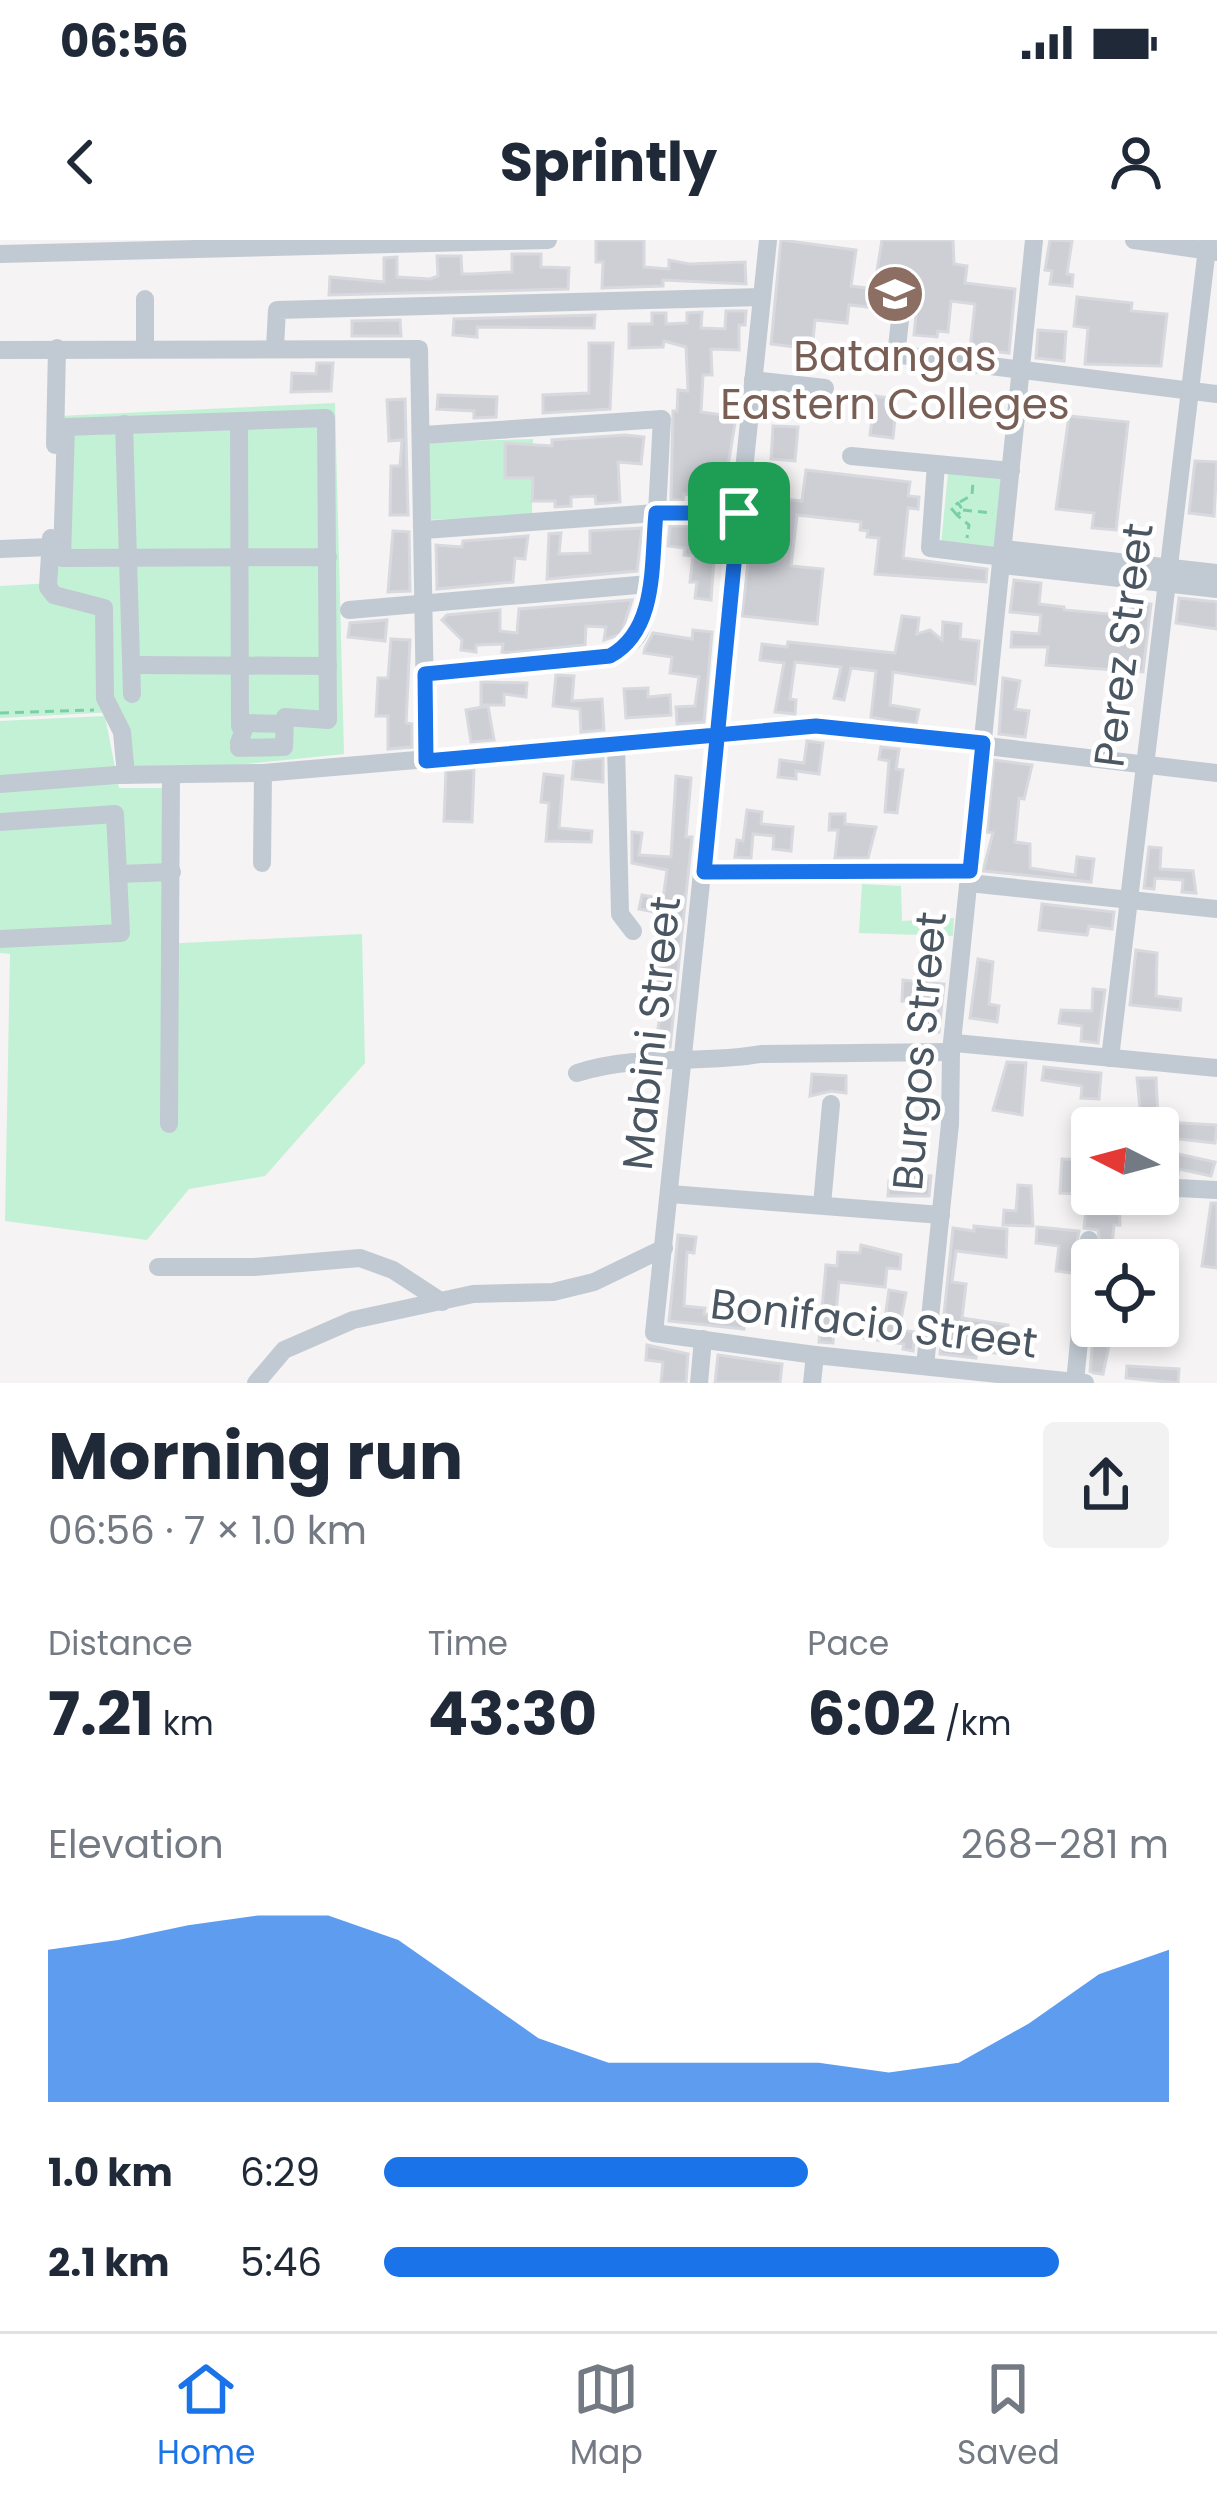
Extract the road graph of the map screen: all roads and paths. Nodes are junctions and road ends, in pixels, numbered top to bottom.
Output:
1 (548, 240) edge
2 (758, 240) edge
3 (768, 240) edge
4 (1034, 240) edge
5 (1134, 240) edge
6 (1211, 248) edge
7 (0, 254) edge
8 (903, 293) dead end
9 (762, 297) junction
10 (145, 299) dead end
11 (275, 346) junction
12 (57, 348) junction
13 (146, 348) junction
14 (0, 350) edge
15 (1020, 370) junction
16 (753, 380) junction
17 (825, 388) dead end
18 (1189, 390) junction
19 (1217, 394) edge
20 (239, 421) junction
21 (124, 424) junction
22 (423, 435) junction
23 (851, 455) dead end
24 (936, 464) junction
25 (975, 468) junction
26 (1011, 471) junction
27 (958, 503) junction
28 (963, 510) junction
29 (656, 513) junction
30 (739, 513) junction
31 (957, 515) junction
32 (1007, 515) junction
33 (424, 530) junction
34 (50, 547) junction
35 (0, 549) edge
36 (966, 553) junction
37 (239, 554) junction
38 (129, 556) junction
39 (328, 557) junction
40 (1003, 557) junction
41 (1217, 573) edge
42 (1167, 576) junction
43 (649, 584) junction
44 (1217, 589) edge
45 (424, 604) junction
46 (349, 610) dead end
47 (238, 663) junction
48 (134, 665) junction
49 (328, 666) junction
50 (425, 674) junction
51 (132, 694) dead end
52 (108, 709) junction
53 (0, 713) edge
54 (239, 735) junction
55 (717, 735) junction
56 (983, 743) junction
57 (616, 744) junction
58 (426, 761) junction
59 (1145, 763) junction
60 (1217, 772) edge
61 (263, 773) junction
62 (238, 774) junction
63 (126, 775) junction
64 (170, 776) junction
65 (0, 784) edge
66 (0, 822) edge
67 (262, 863) dead end
68 (172, 872) junction
69 (704, 872) junction
70 (118, 874) junction
71 (970, 877) junction
72 (1130, 900) junction
73 (1217, 909) edge
74 (633, 931) dead end
75 (0, 939) edge
76 (953, 1047) junction
77 (1110, 1058) junction
78 (684, 1060) junction
79 (1217, 1068) edge
80 (577, 1073) dead end
81 (831, 1104) dead end
82 (169, 1124) dead end
83 (1179, 1188) edge
84 (1217, 1190) edge
85 (670, 1195) junction
86 (822, 1205) junction
87 (941, 1215) junction
88 (664, 1248) junction
89 (158, 1267) dead end
90 (442, 1302) junction
91 (655, 1333) joint
92 (703, 1340) junction
93 (1078, 1347) edge
94 (815, 1355) junction
95 (925, 1366) junction
96 (1075, 1382) edge
97 (256, 1383) edge
98 (699, 1383) edge
99 (812, 1383) edge
100 (1085, 1383) edge

1 - 7 street
2 - 3 street
3 - 9 street, Mabini Street
4 - 15 street, Burgos Street
5 - 6 street
6 - 18 street, Perez Street
8 - 15 street
9 - 11 street
9 - 16 street, Mabini Street
10 - 13 street
11 - 13 street
11 - 22 street
12 - 13 street
12 - 14 street
12 - 34 street
15 - 18 street
15 - 26 street, Burgos Street
16 - 17 street
16 - 30 street, Mabini Street
18 - 19 street
18 - 42 street, Perez Street
20 - 21 street
20 - 37 street
20 - 39 street
21 - 38 street
21 - 38 street
22 - 29 street
22 - 33 street
23 - 24 street
24 - 25 street
24 - 36 street
25 - 26 street
25 - 27 path
26 - 32 street, Burgos Street
27 - 28 path
27 - 31 path
28 - 31 path
28 - 32 path
29 - 30 street
29 - 33 street
29 - 43 street
30 - 55 street, Mabini Street
31 - 36 path
32 - 40 street, Burgos Street
33 - 45 street
34 - 35 street
34 - 52 street
36 - 40 street
37 - 38 street
37 - 39 street
37 - 47 street
38 - 48 street
39 - 49 street
40 - 42 street
40 - 56 street, Burgos Street
41 - 42 street
42 - 44 street
42 - 59 street, Perez Street
43 - 45 street
43 - 50 street
45 - 46 street
45 - 50 street
47 - 48 street
47 - 49 street
47 - 54 street
48 - 51 street
49 - 54 street
50 - 58 street
52 - 53 path
52 - 63 street
54 - 62 street
55 - 56 street
55 - 57 street
55 - 69 street, Mabini Street
56 - 59 street
56 - 71 street, Burgos Street
57 - 58 street
57 - 74 street
58 - 61 street
59 - 60 street
59 - 72 street, Perez Street
61 - 62 street
61 - 67 street
62 - 64 street
63 - 64 street
63 - 65 street
64 - 68 street
66 - 70 street
68 - 70 street
68 - 82 street
69 - 71 street
69 - 78 street, Mabini Street
70 - 75 street
71 - 72 street
71 - 76 street, Burgos Street
72 - 73 street
72 - 77 street, Perez Street
76 - 77 street
76 - 78 street
76 - 87 street, Burgos Street
77 - 79 street
78 - 80 street
78 - 85 street, Mabini Street
81 - 86 street
83 - 84 street
85 - 86 street
85 - 88 street, Mabini Street
86 - 87 street
87 - 95 street, Burgos Street
88 - 90 street
88 - 91 street, Mabini Street
89 - 90 street
90 - 97 street
91 - 92 street, Bonifacio Street
92 - 94 street, Bonifacio Street
92 - 98 street
93 - 96 street
94 - 95 street, Bonifacio Street
94 - 99 street
95 - 96 street, Bonifacio Street
96 - 100 street, Bonifacio Street

